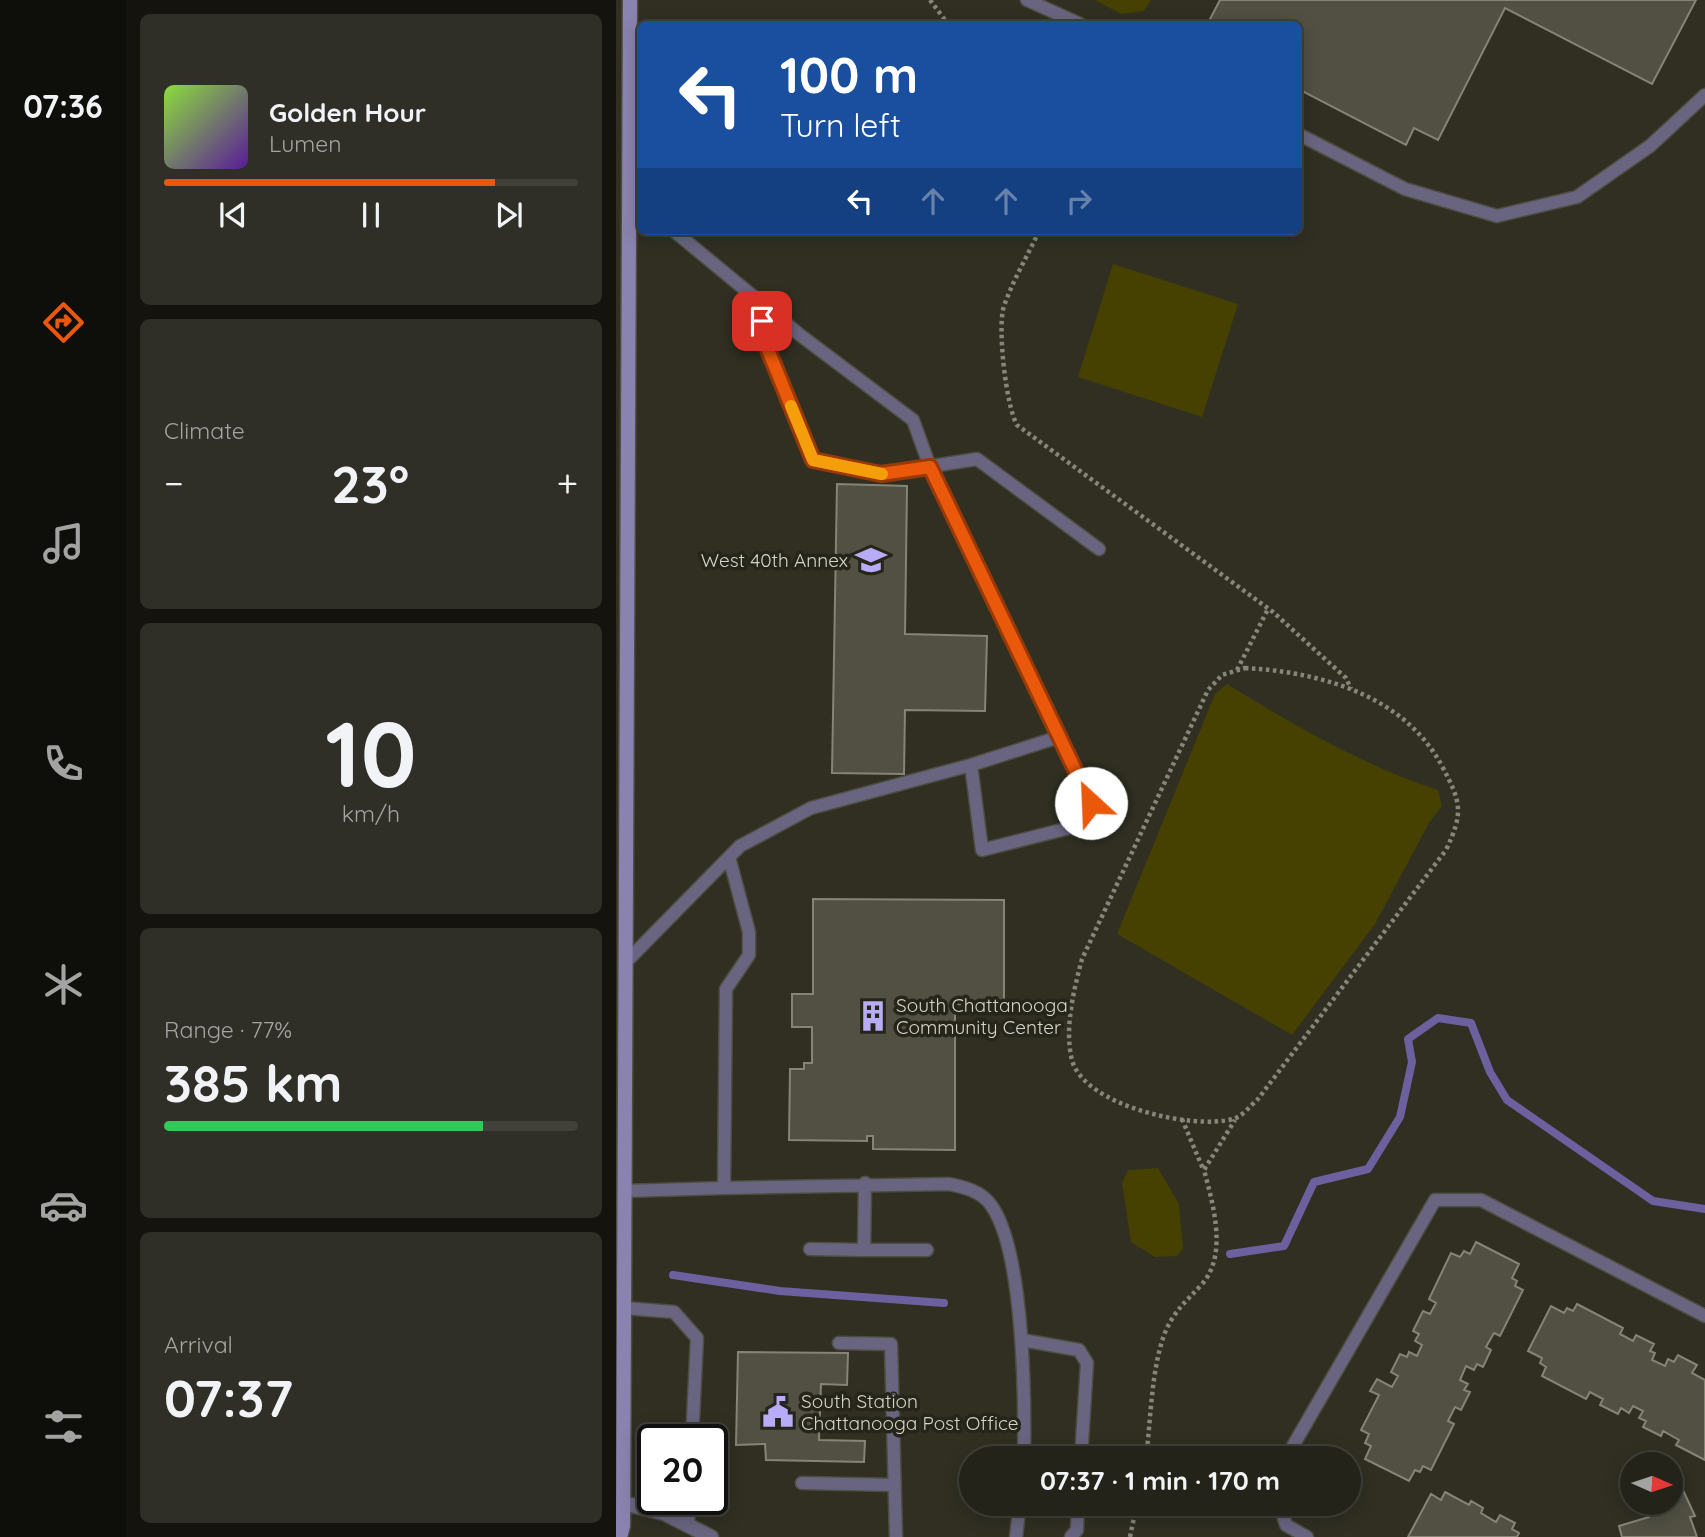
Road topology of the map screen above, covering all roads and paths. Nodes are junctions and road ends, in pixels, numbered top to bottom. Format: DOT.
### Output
graph roads {
  1 [pos="630,0"];
  2 [pos="930,0"];
  3 [pos="1027,0"];
  4 [pos="946,21"];
  5 [pos="1073,21"];
  6 [pos="1705,95"];
  7 [pos="1302,136"];
  8 [pos="635,200"];
  9 [pos="679,235"];
  10 [pos="1037,235"];
  11 [pos="761,303"];
  12 [pos="930,467"];
  13 [pos="1099,549"];
  14 [pos="1268,608"];
  15 [pos="1236,670"];
  16 [pos="1351,690"];
  17 [pos="1059,737"];
  18 [pos="971,765"];
  19 [pos="729,857"];
  20 [pos="625,963"];
  21 [pos="1181,1118"];
  22 [pos="1236,1119"];
  23 [pos="1204,1170"];
  24 [pos="864,1183"];
  25 [pos="724,1188"];
  26 [pos="624,1191"];
  27 [pos="810,1249"];
  28 [pos="864,1250"];
  29 [pos="927,1250"];
  30 [pos="624,1308"];
  31 [pos="1705,1316"];
  32 [pos="1022,1340"];
  33 [pos="839,1343"];
  34 [pos="693,1424"];
  35 [pos="1024,1446"];
  36 [pos="1082,1446"];
  37 [pos="1147,1446"];
  38 [pos="1293,1446"];
  39 [pos="802,1483"];
  40 [pos="894,1485"];
  41 [pos="623,1503"];
  42 [pos="688,1515"];
  43 [pos="1018,1516"];
  44 [pos="1077,1516"];
  45 [pos="1134,1516"];
  46 [pos="1283,1516"];
  47 [pos="688,1525"];
  48 [pos="622,1533"];
  49 [pos="711,1537"];
  50 [pos="896,1537"];
  51 [pos="1016,1537"];
  52 [pos="1071,1537"];
  53 [pos="1130,1537"];
  54 [pos="1307,1537"];
  1 -- 8 [label="main road"];
  2 -- 4 [label="path"];
  3 -- 5 [label="lane"];
  6 -- 7 [label="lane"];
  8 -- 20 [label="main road"];
  9 -- 11 [label="lane"];
  10 -- 14 [label="path"];
  11 -- 12 [label="lane"];
  11 -- 12 [label="lane"];
  12 -- 13 [label="lane"];
  12 -- 17 [label="lane"];
  14 -- 15 [label="path"];
  14 -- 16 [label="path"];
  15 -- 16 [label="path"];
  15 -- 21 [label="path"];
  16 -- 22 [label="path"];
  17 -- 18 [label="lane"];
  17 -- 18 [label="lane"];
  18 -- 19 [label="lane"];
  19 -- 20 [label="lane"];
  19 -- 25 [label="lane"];
  20 -- 26 [label="main road"];
  21 -- 22 [label="path"];
  21 -- 23 [label="path"];
  22 -- 23 [label="path"];
  23 -- 37 [label="path"];
  24 -- 25 [label="lane"];
  24 -- 28 [label="lane"];
  24 -- 32 [label="lane"];
  25 -- 26 [label="lane"];
  26 -- 30 [label="main road"];
  27 -- 28 [label="lane"];
  28 -- 29 [label="lane"];
  30 -- 34 [label="lane"];
  30 -- 41 [label="main road"];
  31 -- 38 [label="lane"];
  32 -- 35 [label="lane"];
  32 -- 36 [label="lane"];
  33 -- 40 [label="lane"];
  39 -- 40 [label="lane"];
  40 -- 50 [label="lane"];
  41 -- 47 [label="street"];
  41 -- 48 [label="main road"];
  42 -- 47 [label="lane"];
  43 -- 51 [label="lane"];
  44 -- 52 [label="lane"];
  45 -- 53 [label="path"];
  46 -- 54 [label="lane"];
  47 -- 49 [label="street"];
}
